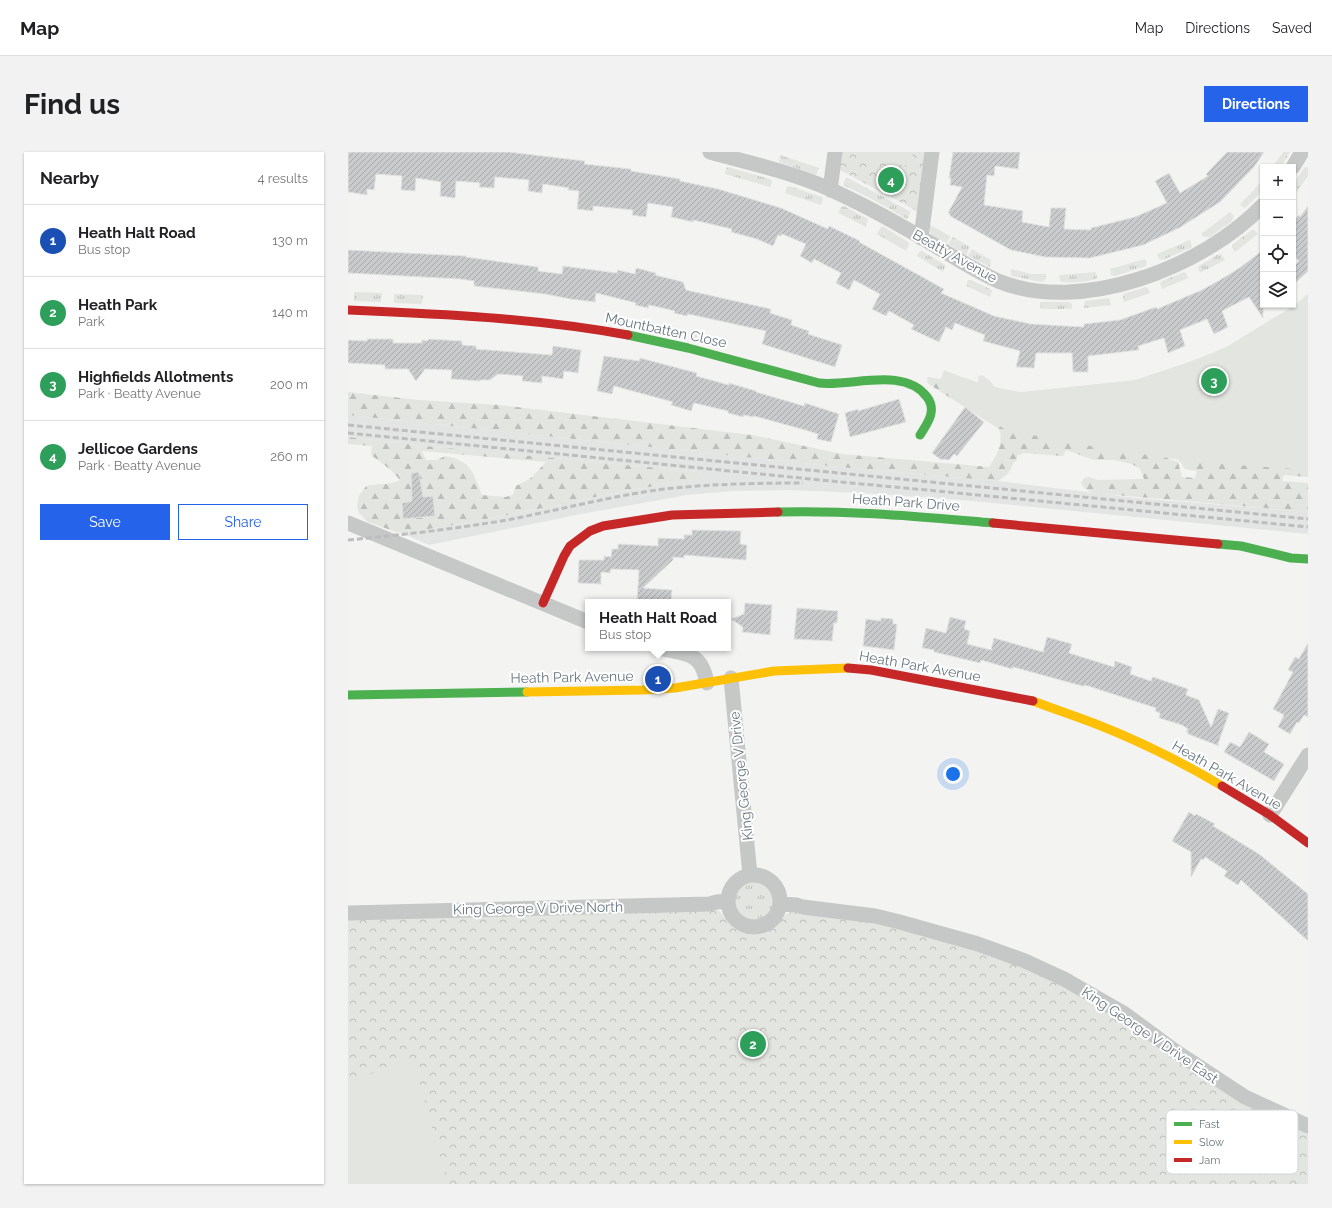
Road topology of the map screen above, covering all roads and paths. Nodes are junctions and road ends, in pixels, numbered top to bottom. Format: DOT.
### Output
graph roads {
  1 [pos="710,152"];
  2 [pos="835,152"];
  3 [pos="932,152"];
  4 [pos="1302,152"];
  5 [pos="1295,164"];
  6 [pos="830,190"];
  7 [pos="1260,207"];
  8 [pos="921,238"];
  9 [pos="348,310"];
  10 [pos="920,435"];
  11 [pos="348,523"];
  12 [pos="1308,559"];
  13 [pos="542,603"];
  14 [pos="585,621"];
  15 [pos="672,651"];
  16 [pos="731,678"];
  17 [pos="708,683"];
  18 [pos="348,695"];
  19 [pos="1308,755"];
  20 [pos="1270,815"];
  21 [pos="1308,843"];
  22 [pos="750,875"];
  23 [pos="727,901"];
  24 [pos="780,904"];
  25 [pos="348,913"];
  26 [pos="1273,1110"];
  27 [pos="1298,1121"];
  28 [pos="1308,1126"];
  1 -- 6 [label="street, Beatty Avenue"];
  2 -- 6 [label="street"];
  3 -- 8 [label="street"];
  4 -- 5 [label="street"];
  6 -- 8 [label="street, Beatty Avenue"];
  7 -- 8 [label="street, Beatty Avenue"];
  9 -- 10 [label="street, Mountbatten Close"];
  11 -- 13 [label="street"];
  12 -- 13 [label="street, Heath Park Drive"];
  13 -- 14 [label="street"];
  15 -- 17 [label="street"];
  16 -- 17 [label="street, Heath Park Avenue"];
  16 -- 20 [label="street, Heath Park Avenue"];
  16 -- 22 [label="street, King George V Drive"];
  17 -- 18 [label="street, Heath Park Avenue"];
  19 -- 20 [label="street"];
  20 -- 21 [label="street, Heath Park Avenue"];
  22 -- 23 [label="street"];
  22 -- 24 [label="street"];
  23 -- 24 [label="street"];
  23 -- 25 [label="street, King George V Drive North"];
  24 -- 26 [label="street, King George V Drive East"];
  27 -- 28 [label="street, King George V Drive East"];
}
